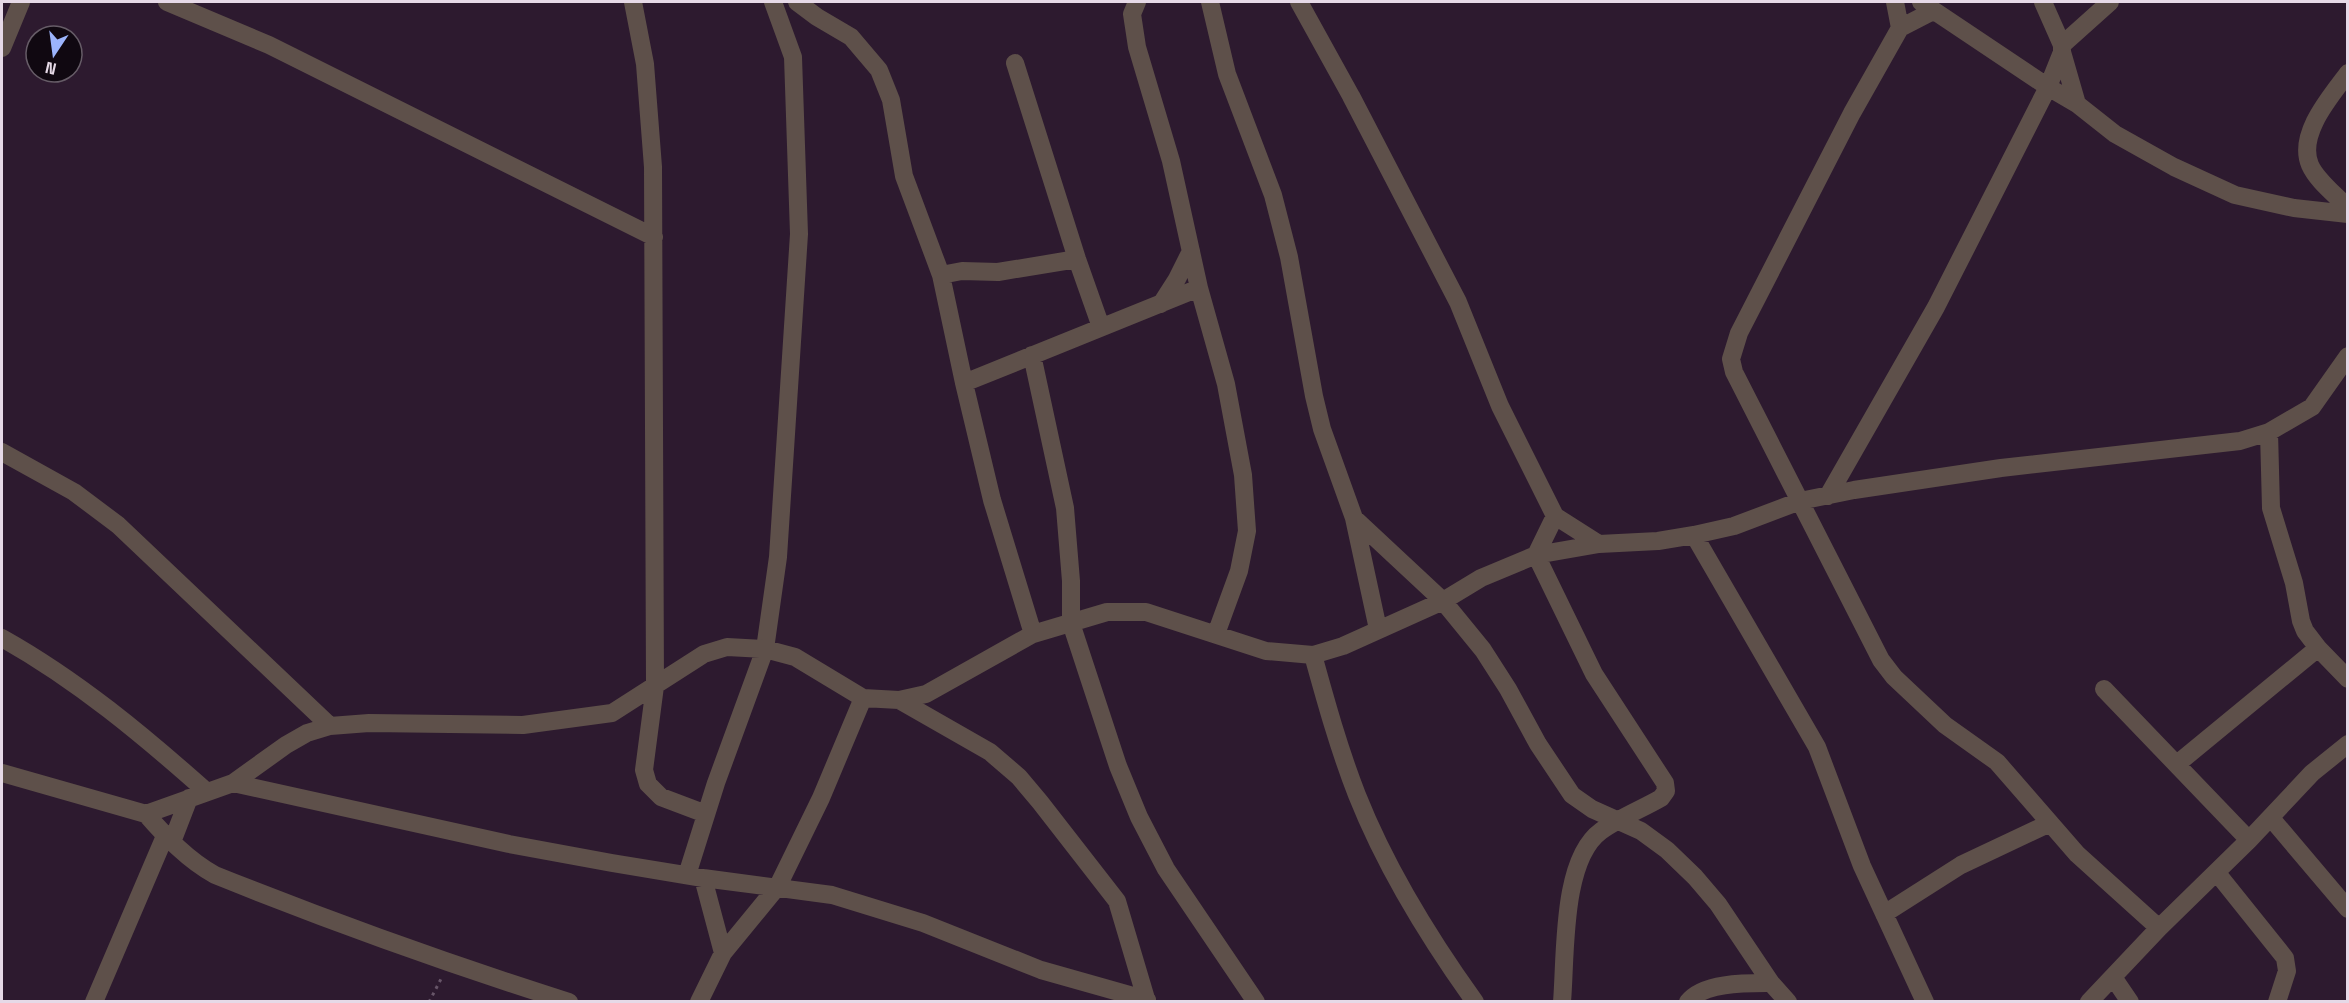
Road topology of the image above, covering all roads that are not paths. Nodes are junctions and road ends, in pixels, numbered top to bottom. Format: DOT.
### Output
graph roads {
  1 [pos="21,2"];
  2 [pos="167,2"];
  3 [pos="633,2"];
  4 [pos="773,2"];
  5 [pos="796,2"];
  6 [pos="1137,2"];
  7 [pos="1210,2"];
  8 [pos="1299,2"];
  9 [pos="1895,2"];
  10 [pos="2043,2"];
  11 [pos="2110,2"];
  12 [pos="1927,6"];
  13 [pos="1900,28"];
  14 [pos="2,48"];
  15 [pos="2062,49"];
  16 [pos="1015,63"];
  17 [pos="2348,73"];
  18 [pos="2048,87"];
  19 [pos="2077,104"];
  20 [pos="2348,208"];
  21 [pos="2348,214"];
  22 [pos="654,237"];
  23 [pos="1191,250"];
  24 [pos="1077,259"];
  25 [pos="941,275"];
  26 [pos="1199,288"];
  27 [pos="1161,304"];
  28 [pos="1101,327"];
  29 [pos="1032,355"];
  30 [pos="2348,356"];
  31 [pos="964,383"];
  32 [pos="2269,432"];
  33 [pos="2,452"];
  34 [pos="1827,496"];
  35 [pos="1800,501"];
  36 [pos="1555,516"];
  37 [pos="1354,518"];
  38 [pos="1694,535"];
  39 [pos="1599,544"];
  40 [pos="1536,555"];
  41 [pos="1443,601"];
  42 [pos="1071,623"];
  43 [pos="1378,629"];
  44 [pos="1033,634"];
  45 [pos="1216,634"];
  46 [pos="2,639"];
  47 [pos="2318,648"];
  48 [pos="765,649"];
  49 [pos="1313,655"];
  50 [pos="2348,679"];
  51 [pos="655,686"];
  52 [pos="2104,689"];
  53 [pos="862,698"];
  54 [pos="900,700"];
  55 [pos="330,726"];
  56 [pos="2348,744"];
  57 [pos="2177,764"];
  58 [pos="2,773"];
  59 [pos="233,783"];
  60 [pos="207,792"];
  61 [pos="189,798"];
  62 [pos="146,814"];
  63 [pos="706,814"];
  64 [pos="2271,818"];
  65 [pos="1620,820"];
  66 [pos="2050,823"];
  67 [pos="168,839"];
  68 [pos="2249,840"];
  69 [pos="2217,873"];
  70 [pos="695,877"];
  71 [pos="778,886"];
  72 [pos="2348,909"];
  73 [pos="1884,914"];
  74 [pos="2159,928"];
  75 [pos="723,953"];
  76 [pos="1752,957"];
  77 [pos="2113,977"];
  78 [pos="1771,983"];
  79 [pos="1734,984"];
  80 [pos="1147,1001"];
  81 [pos="94,1002"];
  82 [pos="569,1002"];
  83 [pos="699,1002"];
  84 [pos="1256,1002"];
  85 [pos="1475,1002"];
  86 [pos="1562,1002"];
  87 [pos="1688,1002"];
  88 [pos="1788,1002"];
  89 [pos="1924,1002"];
  90 [pos="2089,1002"];
  91 [pos="2130,1002"];
  92 [pos="2277,1002"];
  1 -- 14 [label="street"];
  2 -- 22 [label="street"];
  3 -- 22 [label="street"];
  4 -- 48 [label="street"];
  5 -- 25 [label="street"];
  6 -- 23 [label="street"];
  7 -- 37 [label="street"];
  8 -- 36 [label="street"];
  9 -- 13 [label="street"];
  10 -- 15 [label="street"];
  11 -- 15 [label="street"];
  12 -- 13 [label="street"];
  12 -- 18 [label="street"];
  13 -- 35 [label="street"];
  15 -- 18 [label="street"];
  15 -- 19 [label="street"];
  16 -- 24 [label="street"];
  17 -- 20 [label="street"];
  18 -- 19 [label="street"];
  18 -- 34 [label="street"];
  19 -- 21 [label="street"];
  22 -- 51 [label="street"];
  23 -- 26 [label="street"];
  23 -- 27 [label="street"];
  24 -- 25 [label="street"];
  24 -- 28 [label="street"];
  25 -- 31 [label="street"];
  26 -- 27 [label="street"];
  26 -- 45 [label="street"];
  27 -- 28 [label="street"];
  28 -- 29 [label="street"];
  29 -- 31 [label="street"];
  29 -- 42 [label="street"];
  30 -- 32 [label="street"];
  31 -- 44 [label="street"];
  32 -- 34 [label="street"];
  32 -- 47 [label="street"];
  33 -- 55 [label="street"];
  34 -- 35 [label="street"];
  35 -- 38 [label="street"];
  35 -- 66 [label="street"];
  36 -- 39 [label="street"];
  36 -- 40 [label="street"];
  37 -- 41 [label="street"];
  37 -- 43 [label="street"];
  38 -- 39 [label="street"];
  38 -- 73 [label="street"];
  39 -- 40 [label="street"];
  40 -- 41 [label="street"];
  40 -- 65 [label="street"];
  41 -- 43 [label="street"];
  41 -- 65 [label="street"];
  42 -- 44 [label="street"];
  42 -- 45 [label="street"];
  42 -- 84 [label="street"];
  43 -- 49 [label="street"];
  44 -- 54 [label="street"];
  45 -- 49 [label="street"];
  46 -- 60 [label="street"];
  47 -- 50 [label="street"];
  47 -- 57 [label="street"];
  48 -- 51 [label="street"];
  48 -- 53 [label="street"];
  48 -- 63 [label="street"];
  49 -- 85 [label="street"];
  51 -- 55 [label="street"];
  51 -- 63 [label="street"];
  52 -- 57 [label="street"];
  53 -- 54 [label="street"];
  53 -- 71 [label="street"];
  54 -- 80 [label="street"];
  55 -- 59 [label="street"];
  56 -- 64 [label="street"];
  57 -- 68 [label="street"];
  58 -- 62 [label="street"];
  59 -- 60 [label="street"];
  59 -- 70 [label="street"];
  60 -- 61 [label="street"];
  61 -- 62 [label="street"];
  61 -- 67 [label="street"];
  62 -- 67 [label="street"];
  63 -- 70 [label="street"];
  64 -- 68 [label="street"];
  64 -- 72 [label="street"];
  65 -- 76 [label="street"];
  65 -- 86 [label="street"];
  66 -- 73 [label="street"];
  66 -- 74 [label="street"];
  67 -- 81 [label="street"];
  67 -- 82 [label="street"];
  68 -- 69 [label="street"];
  69 -- 74 [label="street"];
  69 -- 92 [label="street"];
  70 -- 71 [label="street"];
  70 -- 75 [label="street"];
  71 -- 75 [label="street"];
  71 -- 80 [label="street"];
  73 -- 89 [label="street"];
  74 -- 77 [label="street"];
  75 -- 83 [label="street"];
  76 -- 78 [label="street"];
  76 -- 79 [label="street"];
  77 -- 90 [label="street"];
  77 -- 91 [label="street"];
  78 -- 79 [label="street"];
  78 -- 88 [label="street"];
  79 -- 87 [label="street"];
}
